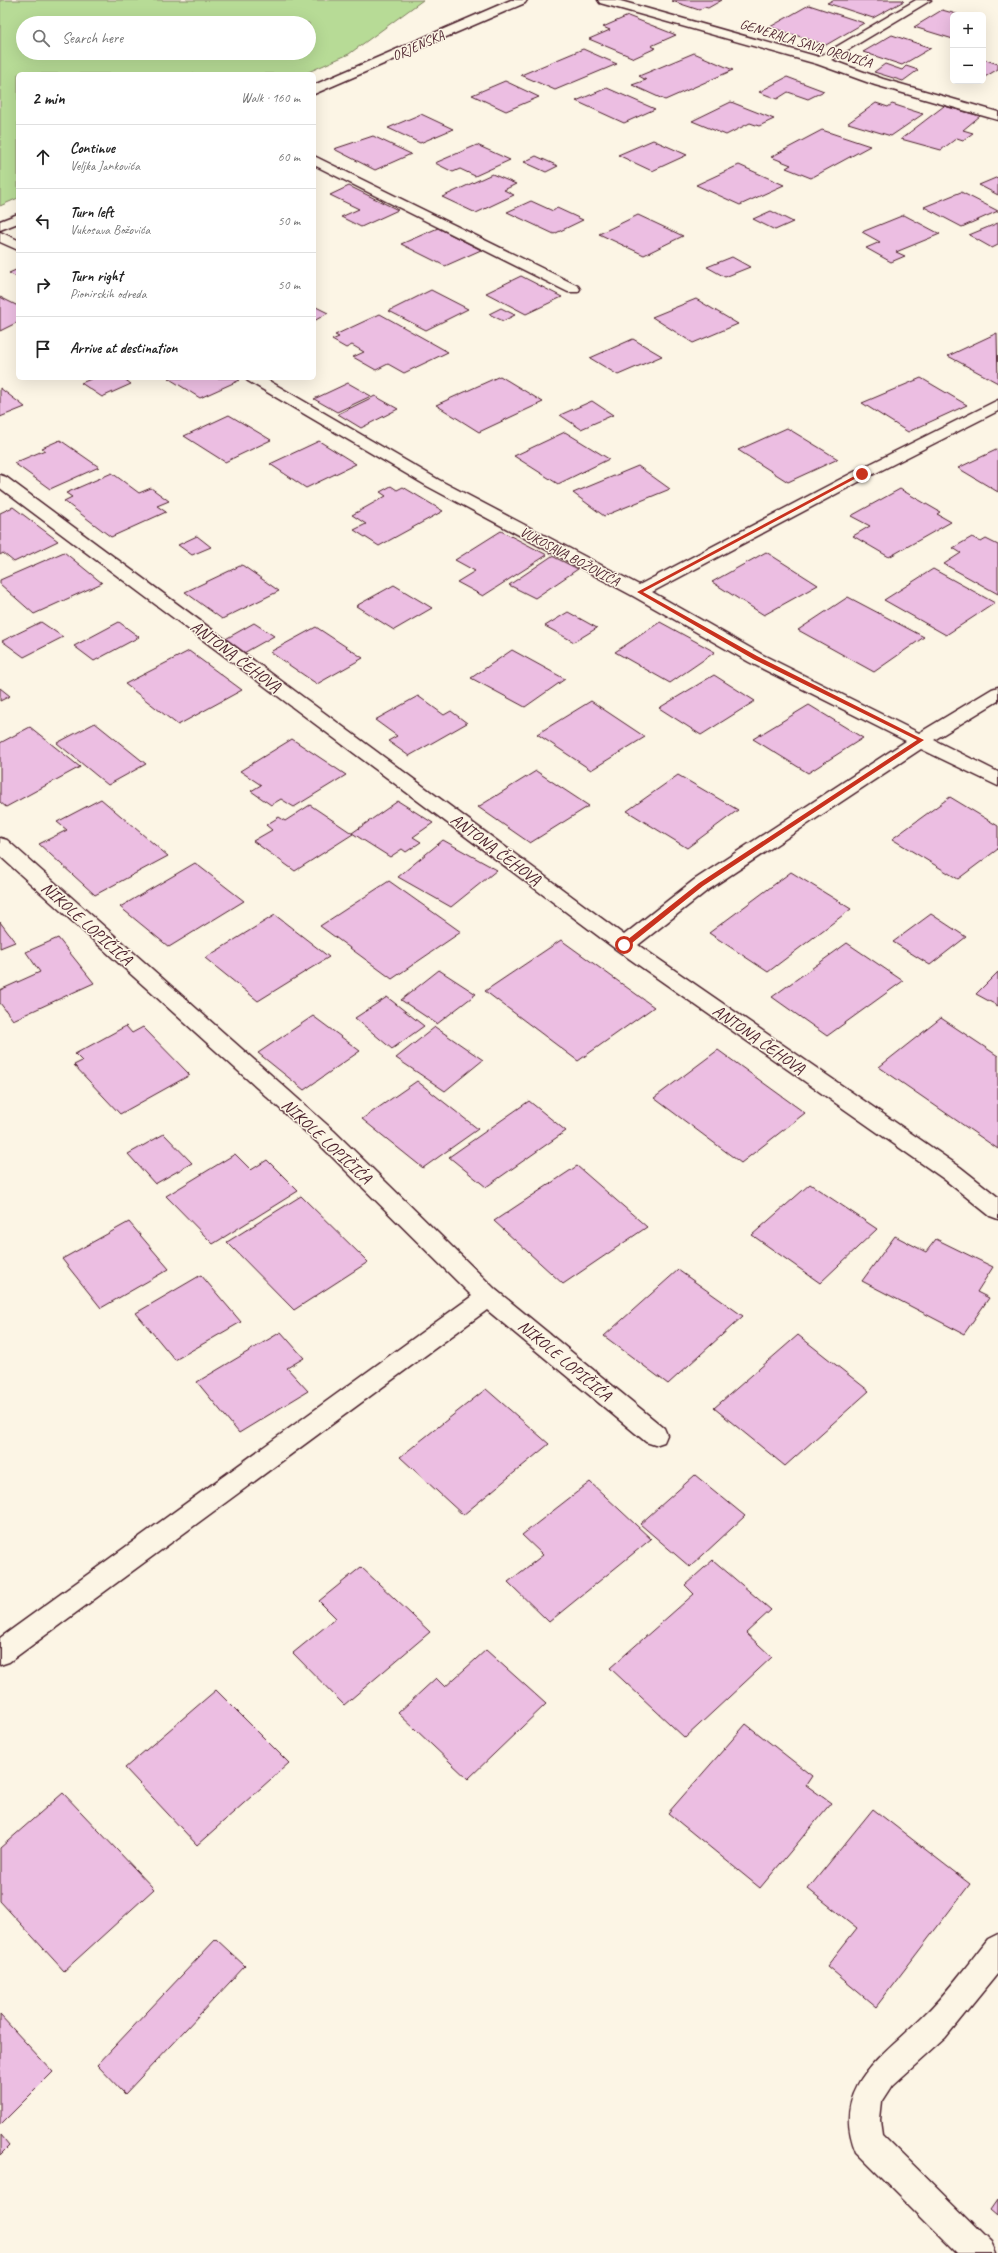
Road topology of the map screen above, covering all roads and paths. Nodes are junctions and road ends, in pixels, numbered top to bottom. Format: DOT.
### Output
graph roads {
  1 [pos="521,0"];
  2 [pos="604,0"];
  3 [pos="925,0"];
  4 [pos="821,61"];
  5 [pos="316,89"];
  6 [pos="998,116"];
  7 [pos="316,161"];
  8 [pos="16,219"];
  9 [pos="0,226"];
  10 [pos="0,236"];
  11 [pos="16,245"];
  12 [pos="573,289"];
  13 [pos="257,380"];
  14 [pos="998,405"];
  15 [pos="0,480"];
  16 [pos="639,592"];
  17 [pos="998,693"];
  18 [pos="921,740"];
  19 [pos="998,780"];
  20 [pos="0,845"];
  21 [pos="624,945"];
  22 [pos="998,1210"];
  23 [pos="488,1297"];
  24 [pos="655,1435"];
  25 [pos="0,1653"];
  26 [pos="998,1949"];
  27 [pos="980,2253"];
  1 -- 5 [label="street, ORJENSKA"];
  2 -- 4 [label="street, GENERALA SAVA OROVIĆA"];
  3 -- 4 [label="street"];
  4 -- 6 [label="street, GENERALA SAVA OROVIĆA"];
  7 -- 12 [label="street"];
  8 -- 9 [label="street"];
  10 -- 11 [label="street"];
  13 -- 16 [label="street, VUKOSAVA BOŽOVIĆA"];
  14 -- 16 [label="street"];
  15 -- 21 [label="street, ANTONA ČEHOVA"];
  16 -- 18 [label="street, VUKOSAVA BOŽOVIĆA"];
  17 -- 18 [label="street"];
  18 -- 19 [label="street, VUKOSAVA BOŽOVIĆA"];
  18 -- 21 [label="street"];
  20 -- 23 [label="street, NIKOLE LOPIČIĆA"];
  21 -- 22 [label="street, ANTONA ČEHOVA"];
  23 -- 24 [label="street, NIKOLE LOPIČIĆA"];
  23 -- 25 [label="street"];
  26 -- 27 [label="street"];
}
